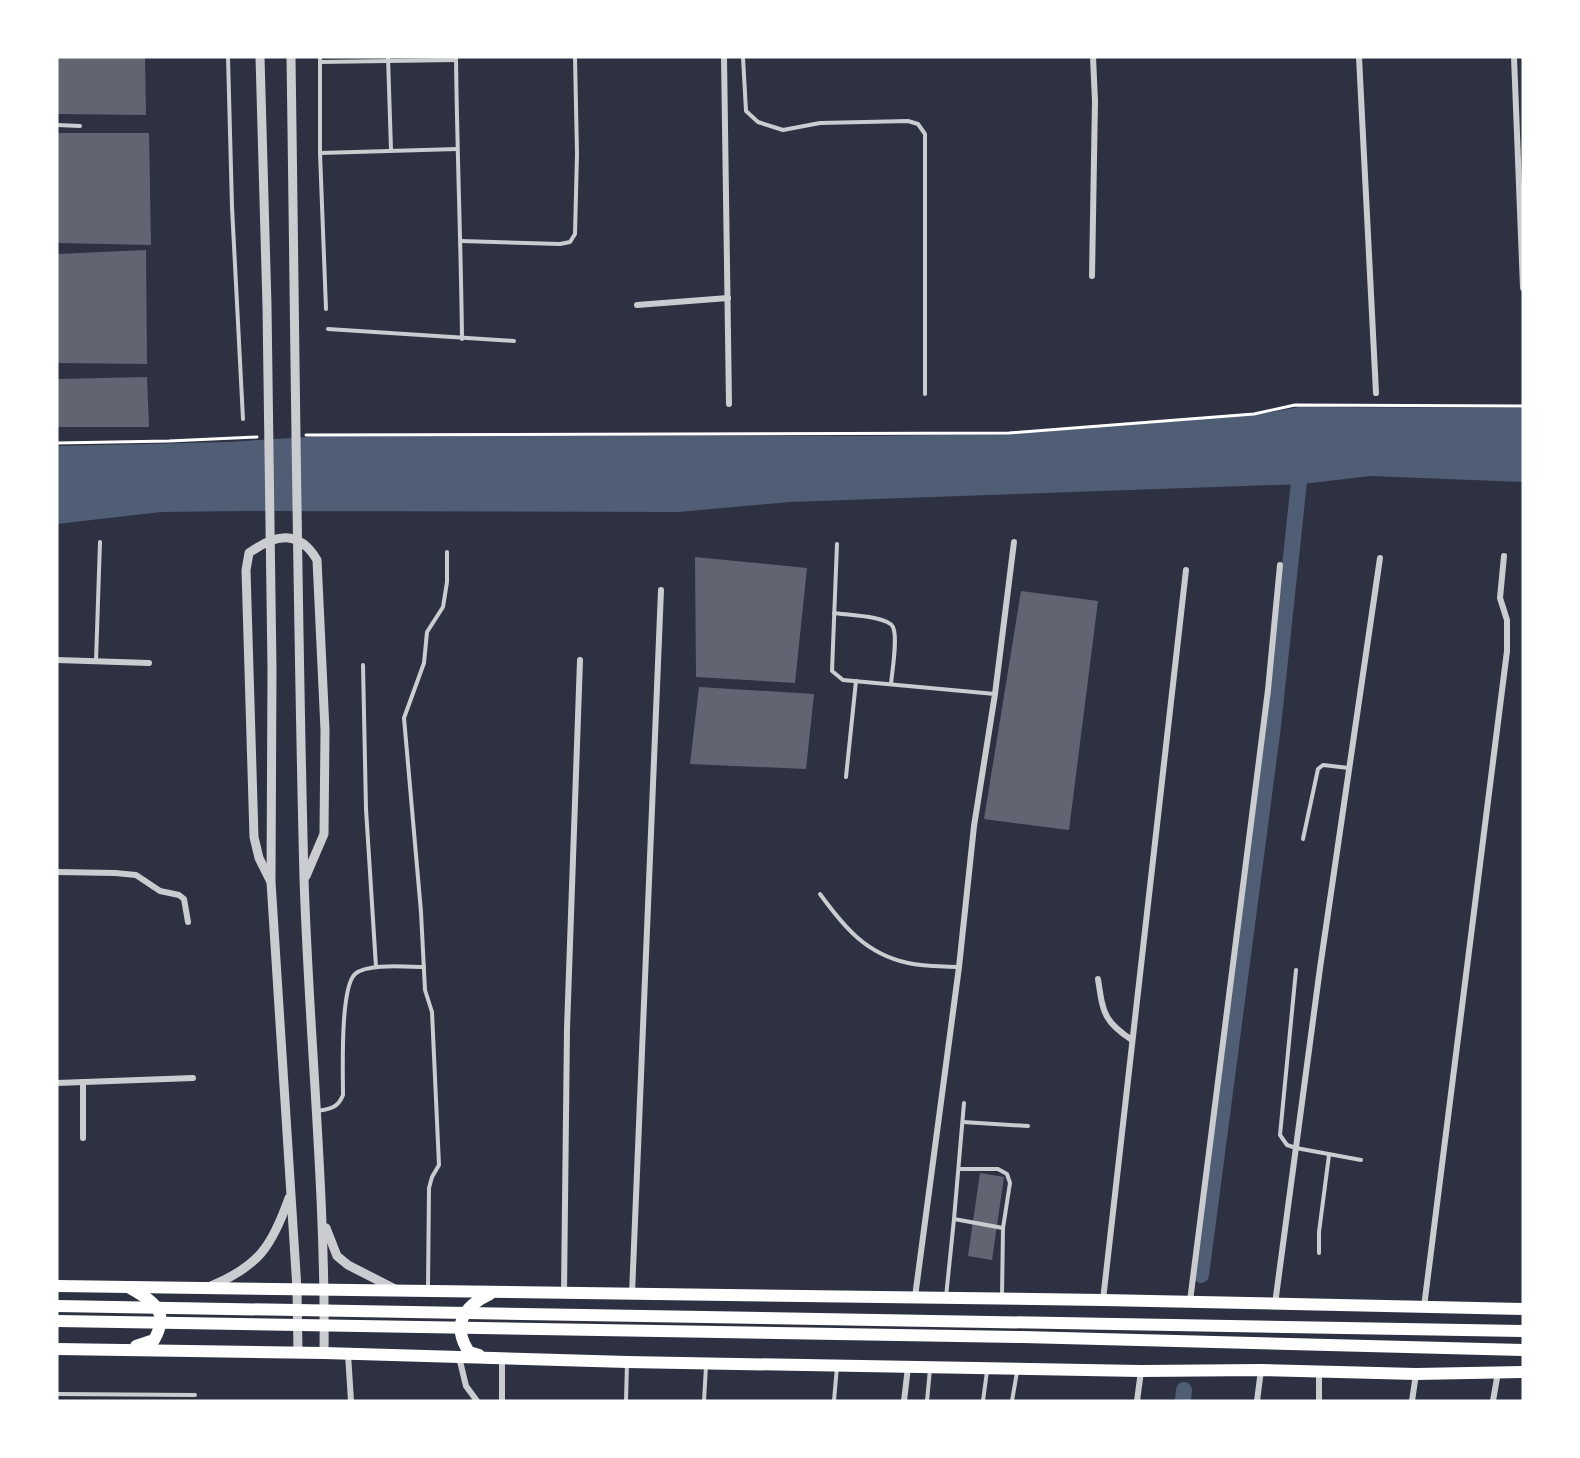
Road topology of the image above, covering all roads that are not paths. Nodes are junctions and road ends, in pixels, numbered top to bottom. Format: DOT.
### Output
graph roads {
  1 [pos="228,57"];
  2 [pos="260,57"];
  3 [pos="291,57"];
  4 [pos="575,57"];
  5 [pos="724,57"];
  6 [pos="743,57"];
  7 [pos="1093,57"];
  8 [pos="1359,57"];
  9 [pos="1514,57"];
  10 [pos="456,58"];
  11 [pos="320,59"];
  12 [pos="388,59"];
  13 [pos="57,125"];
  14 [pos="80,126"];
  15 [pos="457,149"];
  16 [pos="391,150"];
  17 [pos="320,153"];
  18 [pos="461,241"];
  19 [pos="1092,276"];
  20 [pos="1523,288"];
  21 [pos="728,298"];
  22 [pos="637,305"];
  23 [pos="326,309"];
  24 [pos="328,329"];
  25 [pos="462,339"];
  26 [pos="514,342"];
  27 [pos="1376,393"];
  28 [pos="925,394"];
  29 [pos="729,404"];
  30 [pos="243,419"];
  31 [pos="100,542"];
  32 [pos="1014,542"];
  33 [pos="837,544"];
  34 [pos="447,552"];
  35 [pos="1504,556"];
  36 [pos="1380,558"];
  37 [pos="1280,565"];
  38 [pos="1186,570"];
  39 [pos="661,590"];
  40 [pos="834,613"];
  41 [pos="57,660"];
  42 [pos="580,660"];
  43 [pos="96,661"];
  44 [pos="149,663"];
  45 [pos="363,665"];
  46 [pos="856,681"];
  47 [pos="891,684"];
  48 [pos="994,694"];
  49 [pos="1349,768"];
  50 [pos="846,777"];
  51 [pos="1303,839"];
  52 [pos="57,872"];
  53 [pos="304,881"];
  54 [pos="271,882"];
  55 [pos="820,894"];
  56 [pos="188,922"];
  57 [pos="376,967"];
  58 [pos="424,967"];
  59 [pos="959,967"];
  60 [pos="1296,970"];
  61 [pos="1098,979"];
  62 [pos="1132,1040"];
  63 [pos="193,1078"];
  64 [pos="82,1082"];
  65 [pos="57,1083"];
  66 [pos="964,1103"];
  67 [pos="316,1111"];
  68 [pos="963,1122"];
  69 [pos="1028,1126"];
  70 [pos="83,1138"];
  71 [pos="1296,1148"];
  72 [pos="1329,1155"];
  73 [pos="1361,1160"];
  74 [pos="958,1169"];
  75 [pos="291,1194"];
  76 [pos="322,1215"];
  77 [pos="954,1219"];
  78 [pos="1003,1228"];
  79 [pos="1319,1253"];
  80 [pos="57,1286"];
  81 [pos="129,1288"];
  82 [pos="206,1288"];
  83 [pos="297,1289"];
  84 [pos="325,1290"];
  85 [pos="399,1291"];
  86 [pos="428,1292"];
  87 [pos="492,1293"];
  88 [pos="564,1293"];
  89 [pos="632,1294"];
  90 [pos="915,1298"];
  91 [pos="946,1298"];
  92 [pos="1002,1298"];
  93 [pos="1103,1300"];
  94 [pos="1190,1302"];
  95 [pos="1275,1304"];
  96 [pos="57,1306"];
  97 [pos="1424,1307"];
  98 [pos="1523,1309"];
  99 [pos="57,1321"];
  100 [pos="1523,1331"];
  101 [pos="57,1349"];
  102 [pos="127,1349"];
  103 [pos="1523,1350"];
  104 [pos="298,1352"];
  105 [pos="324,1353"];
  106 [pos="348,1354"];
  107 [pos="459,1356"];
  108 [pos="489,1357"];
  109 [pos="502,1358"];
  110 [pos="627,1362"];
  111 [pos="706,1363"];
  112 [pos="837,1366"];
  113 [pos="908,1367"];
  114 [pos="930,1367"];
  115 [pos="987,1367"];
  116 [pos="1017,1368"];
  117 [pos="1261,1370"];
  118 [pos="1141,1371"];
  119 [pos="1319,1371"];
  120 [pos="1498,1372"];
  121 [pos="1523,1372"];
  122 [pos="1416,1374"];
  123 [pos="57,1394"];
  124 [pos="195,1395"];
  125 [pos="351,1401"];
  126 [pos="477,1401"];
  127 [pos="502,1401"];
  128 [pos="626,1401"];
  129 [pos="704,1401"];
  130 [pos="834,1401"];
  131 [pos="904,1401"];
  132 [pos="927,1401"];
  133 [pos="983,1401"];
  134 [pos="1012,1401"];
  135 [pos="1137,1401"];
  136 [pos="1257,1401"];
  137 [pos="1319,1401"];
  138 [pos="1412,1401"];
  139 [pos="1493,1401"];
  1 -- 30 [label="lane"];
  2 -- 54 [label="street"];
  3 -- 53 [label="street"];
  4 -- 18 [label="lane"];
  5 -- 21 [label="street"];
  6 -- 28 [label="lane"];
  7 -- 19 [label="street"];
  8 -- 27 [label="street"];
  9 -- 20 [label="street"];
  10 -- 12 [label="lane"];
  10 -- 15 [label="lane"];
  11 -- 12 [label="lane"];
  11 -- 17 [label="lane"];
  12 -- 16 [label="lane"];
  13 -- 14 [label="lane"];
  15 -- 16 [label="lane"];
  15 -- 18 [label="lane"];
  16 -- 17 [label="lane"];
  17 -- 23 [label="lane"];
  18 -- 25 [label="lane"];
  21 -- 22 [label="street"];
  21 -- 29 [label="street"];
  24 -- 25 [label="lane"];
  25 -- 26 [label="lane"];
  31 -- 43 [label="lane"];
  32 -- 48 [label="street"];
  33 -- 40 [label="lane"];
  34 -- 58 [label="lane"];
  35 -- 97 [label="street"];
  36 -- 49 [label="street"];
  37 -- 94 [label="street"];
  38 -- 62 [label="street"];
  39 -- 89 [label="street"];
  40 -- 46 [label="lane"];
  40 -- 47 [label="lane"];
  41 -- 43 [label="street"];
  42 -- 88 [label="street"];
  43 -- 44 [label="street"];
  45 -- 57 [label="lane"];
  46 -- 47 [label="lane"];
  46 -- 50 [label="lane"];
  47 -- 48 [label="lane"];
  48 -- 59 [label="street"];
  49 -- 51 [label="lane"];
  49 -- 71 [label="street"];
  52 -- 56 [label="street"];
  53 -- 54 [label="street"];
  53 -- 67 [label="street"];
  54 -- 75 [label="street"];
  55 -- 59 [label="lane"];
  57 -- 58 [label="lane"];
  57 -- 67 [label="lane"];
  58 -- 86 [label="lane"];
  59 -- 90 [label="street"];
  60 -- 71 [label="lane"];
  61 -- 62 [label="street"];
  62 -- 93 [label="street"];
  63 -- 64 [label="street"];
  64 -- 65 [label="street"];
  64 -- 70 [label="street"];
  66 -- 68 [label="lane"];
  67 -- 76 [label="street"];
  68 -- 69 [label="lane"];
  68 -- 74 [label="lane"];
  71 -- 72 [label="lane"];
  71 -- 95 [label="street"];
  72 -- 73 [label="lane"];
  72 -- 79 [label="lane"];
  74 -- 77 [label="lane"];
  74 -- 78 [label="lane"];
  75 -- 82 [label="street"];
  75 -- 83 [label="street"];
  76 -- 84 [label="street"];
  76 -- 85 [label="street"];
  77 -- 78 [label="lane"];
  77 -- 91 [label="lane"];
  78 -- 92 [label="lane"];
  80 -- 81 [label="main road"];
  81 -- 82 [label="main road"];
  81 -- 102 [label="main road"];
  82 -- 83 [label="main road"];
  83 -- 84 [label="main road"];
  83 -- 104 [label="street"];
  84 -- 85 [label="main road"];
  84 -- 105 [label="street"];
  85 -- 86 [label="main road"];
  86 -- 87 [label="main road"];
  87 -- 88 [label="main road"];
  87 -- 108 [label="main road"];
  88 -- 89 [label="main road"];
  89 -- 90 [label="main road"];
  90 -- 91 [label="main road"];
  91 -- 92 [label="main road"];
  92 -- 93 [label="main road"];
  93 -- 94 [label="main road"];
  94 -- 95 [label="main road"];
  95 -- 97 [label="main road"];
  96 -- 100 [label="main road"];
  97 -- 98 [label="main road"];
  99 -- 103 [label="main road"];
  101 -- 102 [label="main road"];
  102 -- 104 [label="main road"];
  104 -- 105 [label="main road"];
  105 -- 106 [label="main road"];
  106 -- 107 [label="main road"];
  106 -- 125 [label="street"];
  107 -- 108 [label="main road"];
  107 -- 126 [label="street"];
  108 -- 109 [label="main road"];
  109 -- 110 [label="main road"];
  109 -- 127 [label="street"];
  110 -- 111 [label="main road"];
  110 -- 128 [label="lane"];
  111 -- 112 [label="main road"];
  111 -- 129 [label="lane"];
  112 -- 113 [label="main road"];
  112 -- 130 [label="lane"];
  113 -- 114 [label="main road"];
  113 -- 131 [label="street"];
  114 -- 115 [label="main road"];
  114 -- 132 [label="lane"];
  115 -- 116 [label="main road"];
  115 -- 133 [label="lane"];
  116 -- 118 [label="main road"];
  116 -- 134 [label="lane"];
  117 -- 118 [label="main road"];
  117 -- 119 [label="main road"];
  117 -- 136 [label="street"];
  118 -- 135 [label="street"];
  119 -- 122 [label="main road"];
  119 -- 137 [label="street"];
  120 -- 121 [label="main road"];
  120 -- 122 [label="main road"];
  120 -- 139 [label="street"];
  122 -- 138 [label="street"];
  123 -- 124 [label="lane"];
}
